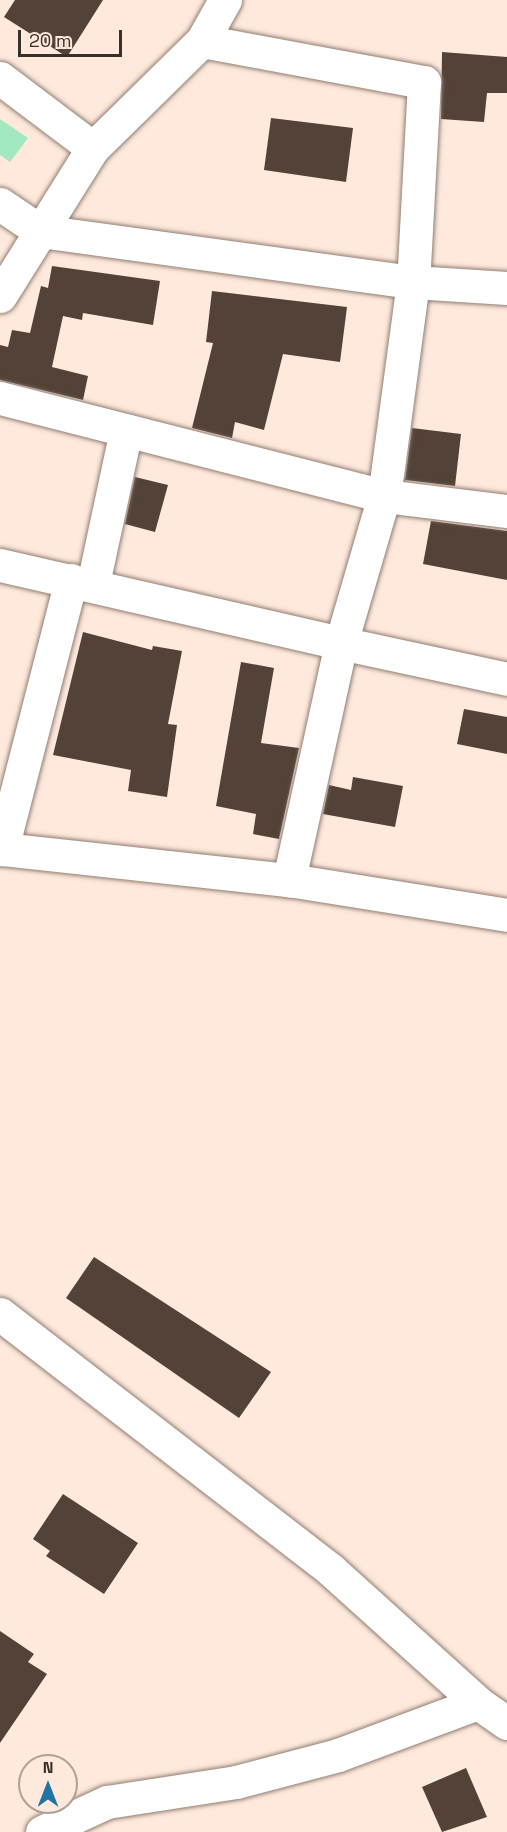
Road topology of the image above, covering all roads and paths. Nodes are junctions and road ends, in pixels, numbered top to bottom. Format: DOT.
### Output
graph roads {
  1 [pos="225,0"];
  2 [pos="202,41"];
  3 [pos="0,78"];
  4 [pos="93,148"];
  5 [pos="0,204"];
  6 [pos="40,231"];
  7 [pos="413,282"];
  8 [pos="507,288"];
  9 [pos="0,296"];
  10 [pos="0,398"];
  11 [pos="126,430"];
  12 [pos="384,496"];
  13 [pos="507,511"];
  14 [pos="0,565"];
  15 [pos="82,582"];
  16 [pos="341,643"];
  17 [pos="507,679"];
  18 [pos="289,880"];
  19 [pos="507,915"];
  20 [pos="0,1314"];
  21 [pos="478,1703"];
  22 [pos="507,1723"];
  23 [pos="42,1832"];
  1 -- 2 [label="street"];
  2 -- 4 [label="street"];
  2 -- 7 [label="street"];
  3 -- 4 [label="street"];
  4 -- 6 [label="street"];
  5 -- 6 [label="street"];
  6 -- 7 [label="street"];
  6 -- 9 [label="street"];
  7 -- 8 [label="street"];
  7 -- 12 [label="street"];
  10 -- 11 [label="street"];
  11 -- 12 [label="street"];
  11 -- 15 [label="street"];
  12 -- 13 [label="street"];
  12 -- 16 [label="street"];
  14 -- 15 [label="street"];
  15 -- 16 [label="street"];
  15 -- 18 [label="street"];
  16 -- 17 [label="street"];
  16 -- 18 [label="street"];
  18 -- 19 [label="street"];
  20 -- 21 [label="street"];
  21 -- 22 [label="street"];
  21 -- 23 [label="street"];
}
